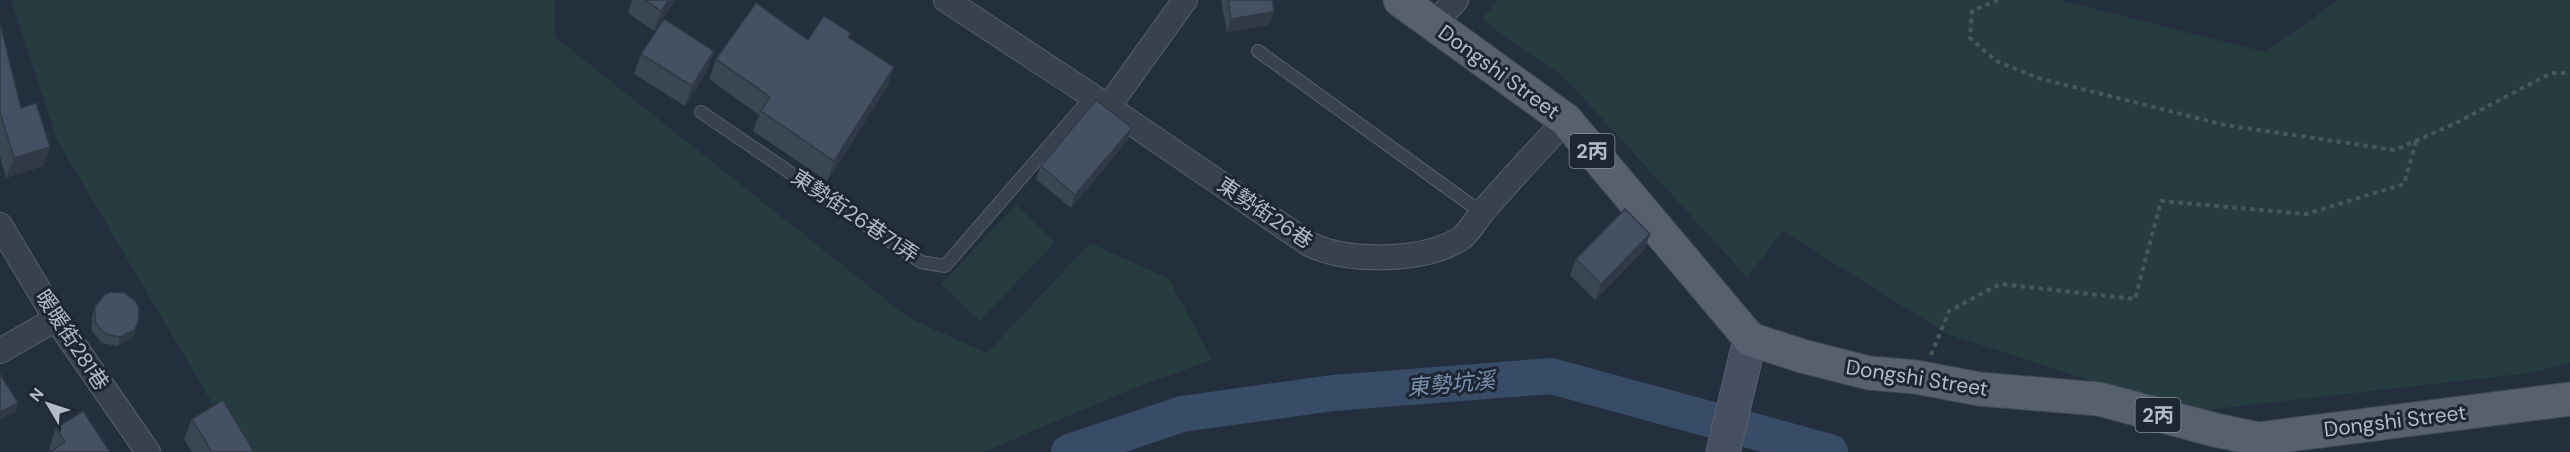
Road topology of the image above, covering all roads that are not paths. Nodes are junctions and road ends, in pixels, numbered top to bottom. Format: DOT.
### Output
graph roads {
  1 [pos="946,0"];
  2 [pos="1185,0"];
  3 [pos="1400,0"];
  4 [pos="1455,0"];
  5 [pos="1434,24"];
  6 [pos="1258,51"];
  7 [pos="1100,101"];
  8 [pos="701,112"];
  9 [pos="1566,120"];
  10 [pos="1482,213"];
  11 [pos="0,225"];
  12 [pos="56,319"];
  13 [pos="0,351"];
  14 [pos="1746,351"];
  15 [pos="2570,399"];
  16 [pos="148,452"];
  17 [pos="1723,452"];
  1 -- 7 [label="street, 東勢街26巷"];
  2 -- 7 [label="street"];
  3 -- 5 [label="main road, Dongshi Street / 2丙"];
  4 -- 5 [label="street"];
  5 -- 9 [label="main road, Dongshi Street / 2丙"];
  6 -- 10 [label="lane"];
  7 -- 8 [label="lane, 東勢街26巷71弄"];
  7 -- 10 [label="street, 東勢街26巷"];
  9 -- 10 [label="street, 東勢街26巷"];
  9 -- 14 [label="main road, Dongshi Street / 2丙"];
  11 -- 12 [label="street, 暖暖街281巷"];
  12 -- 13 [label="street"];
  12 -- 16 [label="street, 暖暖街281巷"];
  14 -- 15 [label="main road, Dongshi Street / 2丙"];
  14 -- 17 [label="street"];
}
